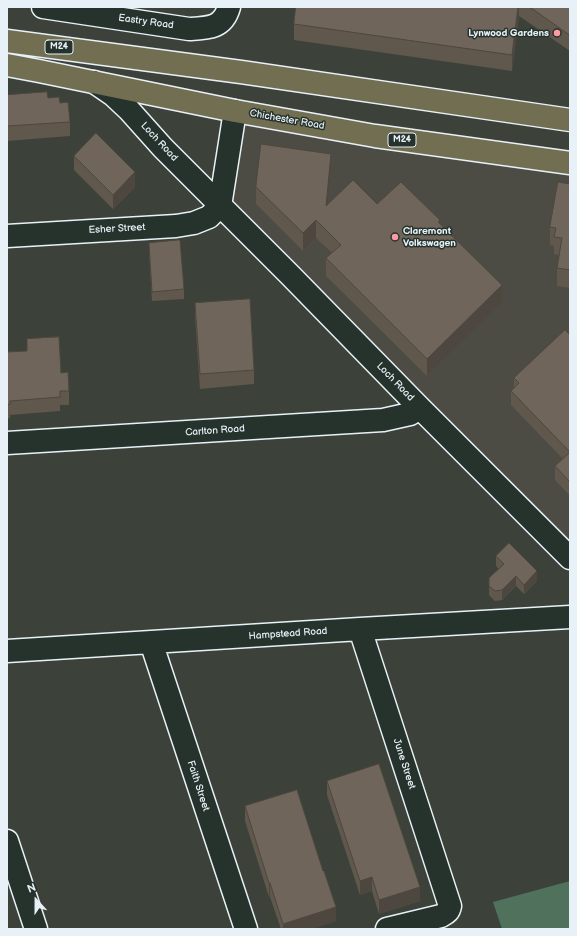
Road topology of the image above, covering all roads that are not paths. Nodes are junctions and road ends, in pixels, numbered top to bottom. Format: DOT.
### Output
graph roads {
  1 [pos="43,7"];
  2 [pos="227,13"];
  3 [pos="7,41"];
  4 [pos="7,65"];
  5 [pos="94,82"];
  6 [pos="235,111"];
  7 [pos="570,120"];
  8 [pos="570,163"];
  9 [pos="220,206"];
  10 [pos="7,236"];
  11 [pos="420,408"];
  12 [pos="7,444"];
  13 [pos="570,558"];
  14 [pos="568,624"];
  15 [pos="360,629"];
  16 [pos="151,642"];
  17 [pos="7,651"];
  18 [pos="7,841"];
  19 [pos="36,929"];
  20 [pos="246,929"];
  21 [pos="386,929"];
  1 -- 2 [label="street, Eastry Road"];
  3 -- 7 [label="main road, M24"];
  4 -- 5 [label="main road, Chichester Road / M24"];
  5 -- 6 [label="main road, Chichester Road / M24"];
  5 -- 9 [label="street, Loch Road"];
  6 -- 8 [label="main road, Chichester Road / M24"];
  6 -- 9 [label="street"];
  9 -- 10 [label="street, Esher Street"];
  9 -- 11 [label="street, Loch Road"];
  11 -- 12 [label="street, Carlton Road"];
  11 -- 13 [label="street, Loch Road"];
  14 -- 15 [label="street, Hampstead Road"];
  15 -- 16 [label="street, Hampstead Road"];
  15 -- 21 [label="street, June Street"];
  16 -- 17 [label="street, Hampstead Road"];
  16 -- 20 [label="street, Faith Street"];
  18 -- 19 [label="street"];
}
